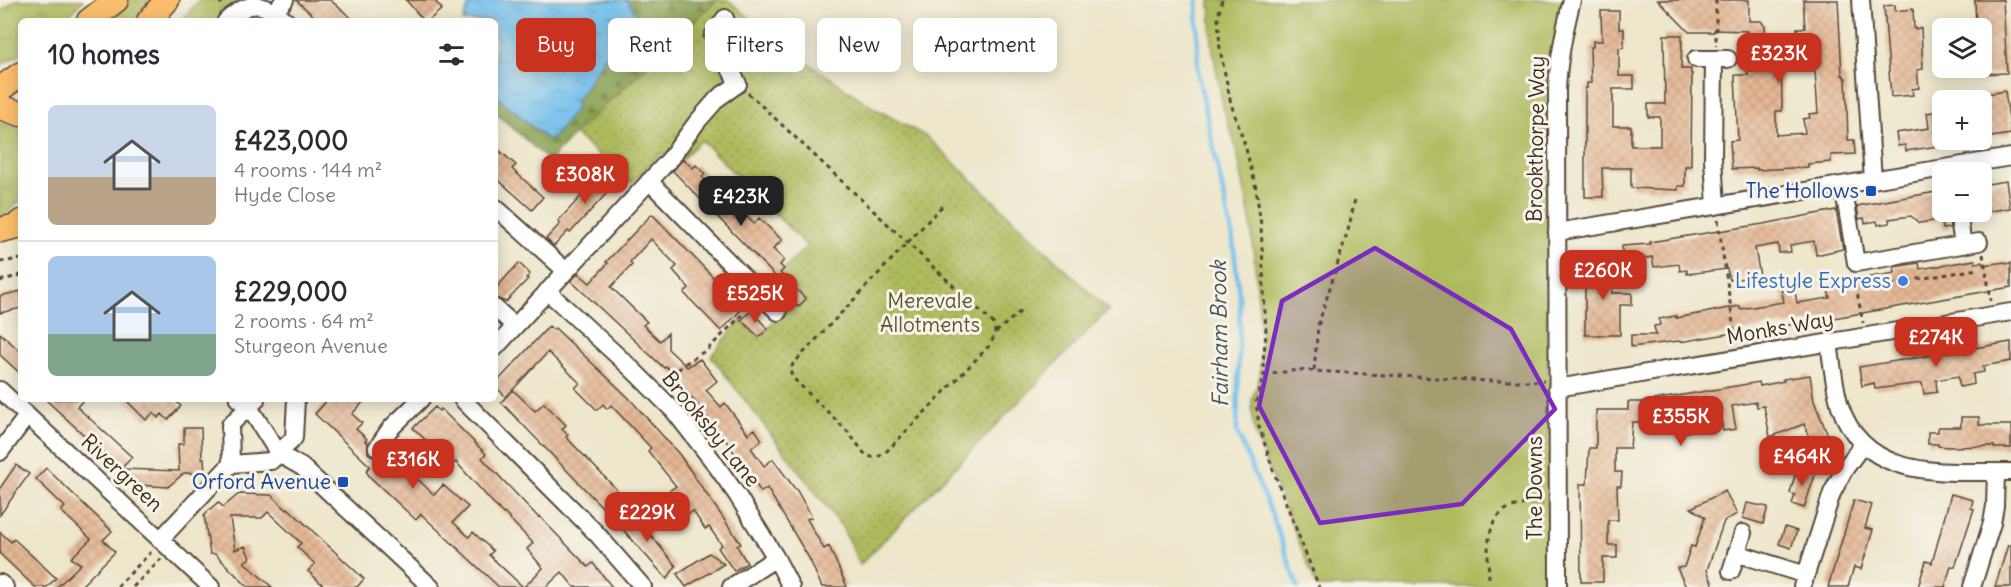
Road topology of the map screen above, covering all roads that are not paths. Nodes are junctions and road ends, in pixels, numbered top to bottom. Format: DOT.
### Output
graph roads {
  1 [pos="116,0"];
  2 [pos="167,0"];
  3 [pos="1572,0"];
  4 [pos="1861,0"];
  5 [pos="282,11"];
  6 [pos="93,18"];
  7 [pos="152,18"];
  8 [pos="230,18"];
  9 [pos="1696,59"];
  10 [pos="732,72"];
  11 [pos="18,76"];
  12 [pos="0,89"];
  13 [pos="0,107"];
  14 [pos="18,113"];
  15 [pos="2011,157"];
  16 [pos="1988,162"];
  17 [pos="1932,172"];
  18 [pos="1874,180"];
  19 [pos="650,181"];
  20 [pos="1844,185"];
  21 [pos="1716,206"];
  22 [pos="498,210"];
  23 [pos="1962,222"];
  24 [pos="1557,232"];
  25 [pos="566,271"];
  26 [pos="547,291"];
  27 [pos="498,311"];
  28 [pos="778,312"];
  29 [pos="2011,312"];
  30 [pos="515,326"];
  31 [pos="1829,342"];
  32 [pos="498,345"];
  33 [pos="1557,384"];
  34 [pos="0,390"];
  35 [pos="248,402"];
  36 [pos="296,402"];
  37 [pos="418,402"];
  38 [pos="465,402"];
  39 [pos="27,416"];
  40 [pos="1863,444"];
  41 [pos="377,448"];
  42 [pos="0,452"];
  43 [pos="279,454"];
  44 [pos="231,464"];
  45 [pos="2003,472"];
  46 [pos="1743,533"];
  47 [pos="166,545"];
  48 [pos="1736,554"];
  49 [pos="776,558"];
  50 [pos="1731,571"];
  51 [pos="1804,581"];
  52 [pos="0,583"];
  53 [pos="5,587"];
  54 [pos="211,587"];
  55 [pos="431,587"];
  56 [pos="643,587"];
  57 [pos="730,587"];
  58 [pos="791,587"];
  59 [pos="1558,587"];
  60 [pos="1971,587"];
  1 -- 6 [label="highway"];
  2 -- 7 [label="highway"];
  3 -- 24 [label="street, Brookthorpe Way"];
  4 -- 18 [label="street"];
  5 -- 8 [label="street"];
  9 -- 21 [label="street"];
  10 -- 19 [label="street"];
  11 -- 12 [label="highway"];
  13 -- 14 [label="highway"];
  15 -- 16 [label="street"];
  17 -- 18 [label="street"];
  18 -- 20 [label="street"];
  19 -- 25 [label="street"];
  19 -- 28 [label="street"];
  20 -- 21 [label="street"];
  20 -- 23 [label="street"];
  21 -- 24 [label="street"];
  22 -- 25 [label="street"];
  24 -- 33 [label="street, Brookthorpe Way"];
  25 -- 26 [label="street"];
  26 -- 30 [label="street"];
  26 -- 49 [label="street, Brooksby Lane"];
  27 -- 30 [label="street"];
  29 -- 31 [label="street, Monks Way"];
  30 -- 32 [label="street"];
  31 -- 33 [label="street, Monks Way"];
  31 -- 40 [label="street"];
  33 -- 59 [label="street, The Downs"];
  34 -- 39 [label="street, Rivergreen"];
  35 -- 43 [label="street"];
  35 -- 44 [label="street"];
  36 -- 43 [label="street"];
  37 -- 41 [label="street"];
  38 -- 56 [label="street"];
  39 -- 42 [label="street"];
  39 -- 47 [label="street, Rivergreen"];
  40 -- 45 [label="street"];
  40 -- 51 [label="street"];
  43 -- 44 [label="street"];
  43 -- 55 [label="street"];
  44 -- 47 [label="street"];
  45 -- 60 [label="street"];
  46 -- 48 [label="street"];
  47 -- 54 [label="street, Rivergreen"];
  48 -- 50 [label="street"];
  48 -- 51 [label="street"];
  49 -- 57 [label="street"];
  49 -- 58 [label="street, Brooksby Lane"];
  52 -- 53 [label="street"];
}
